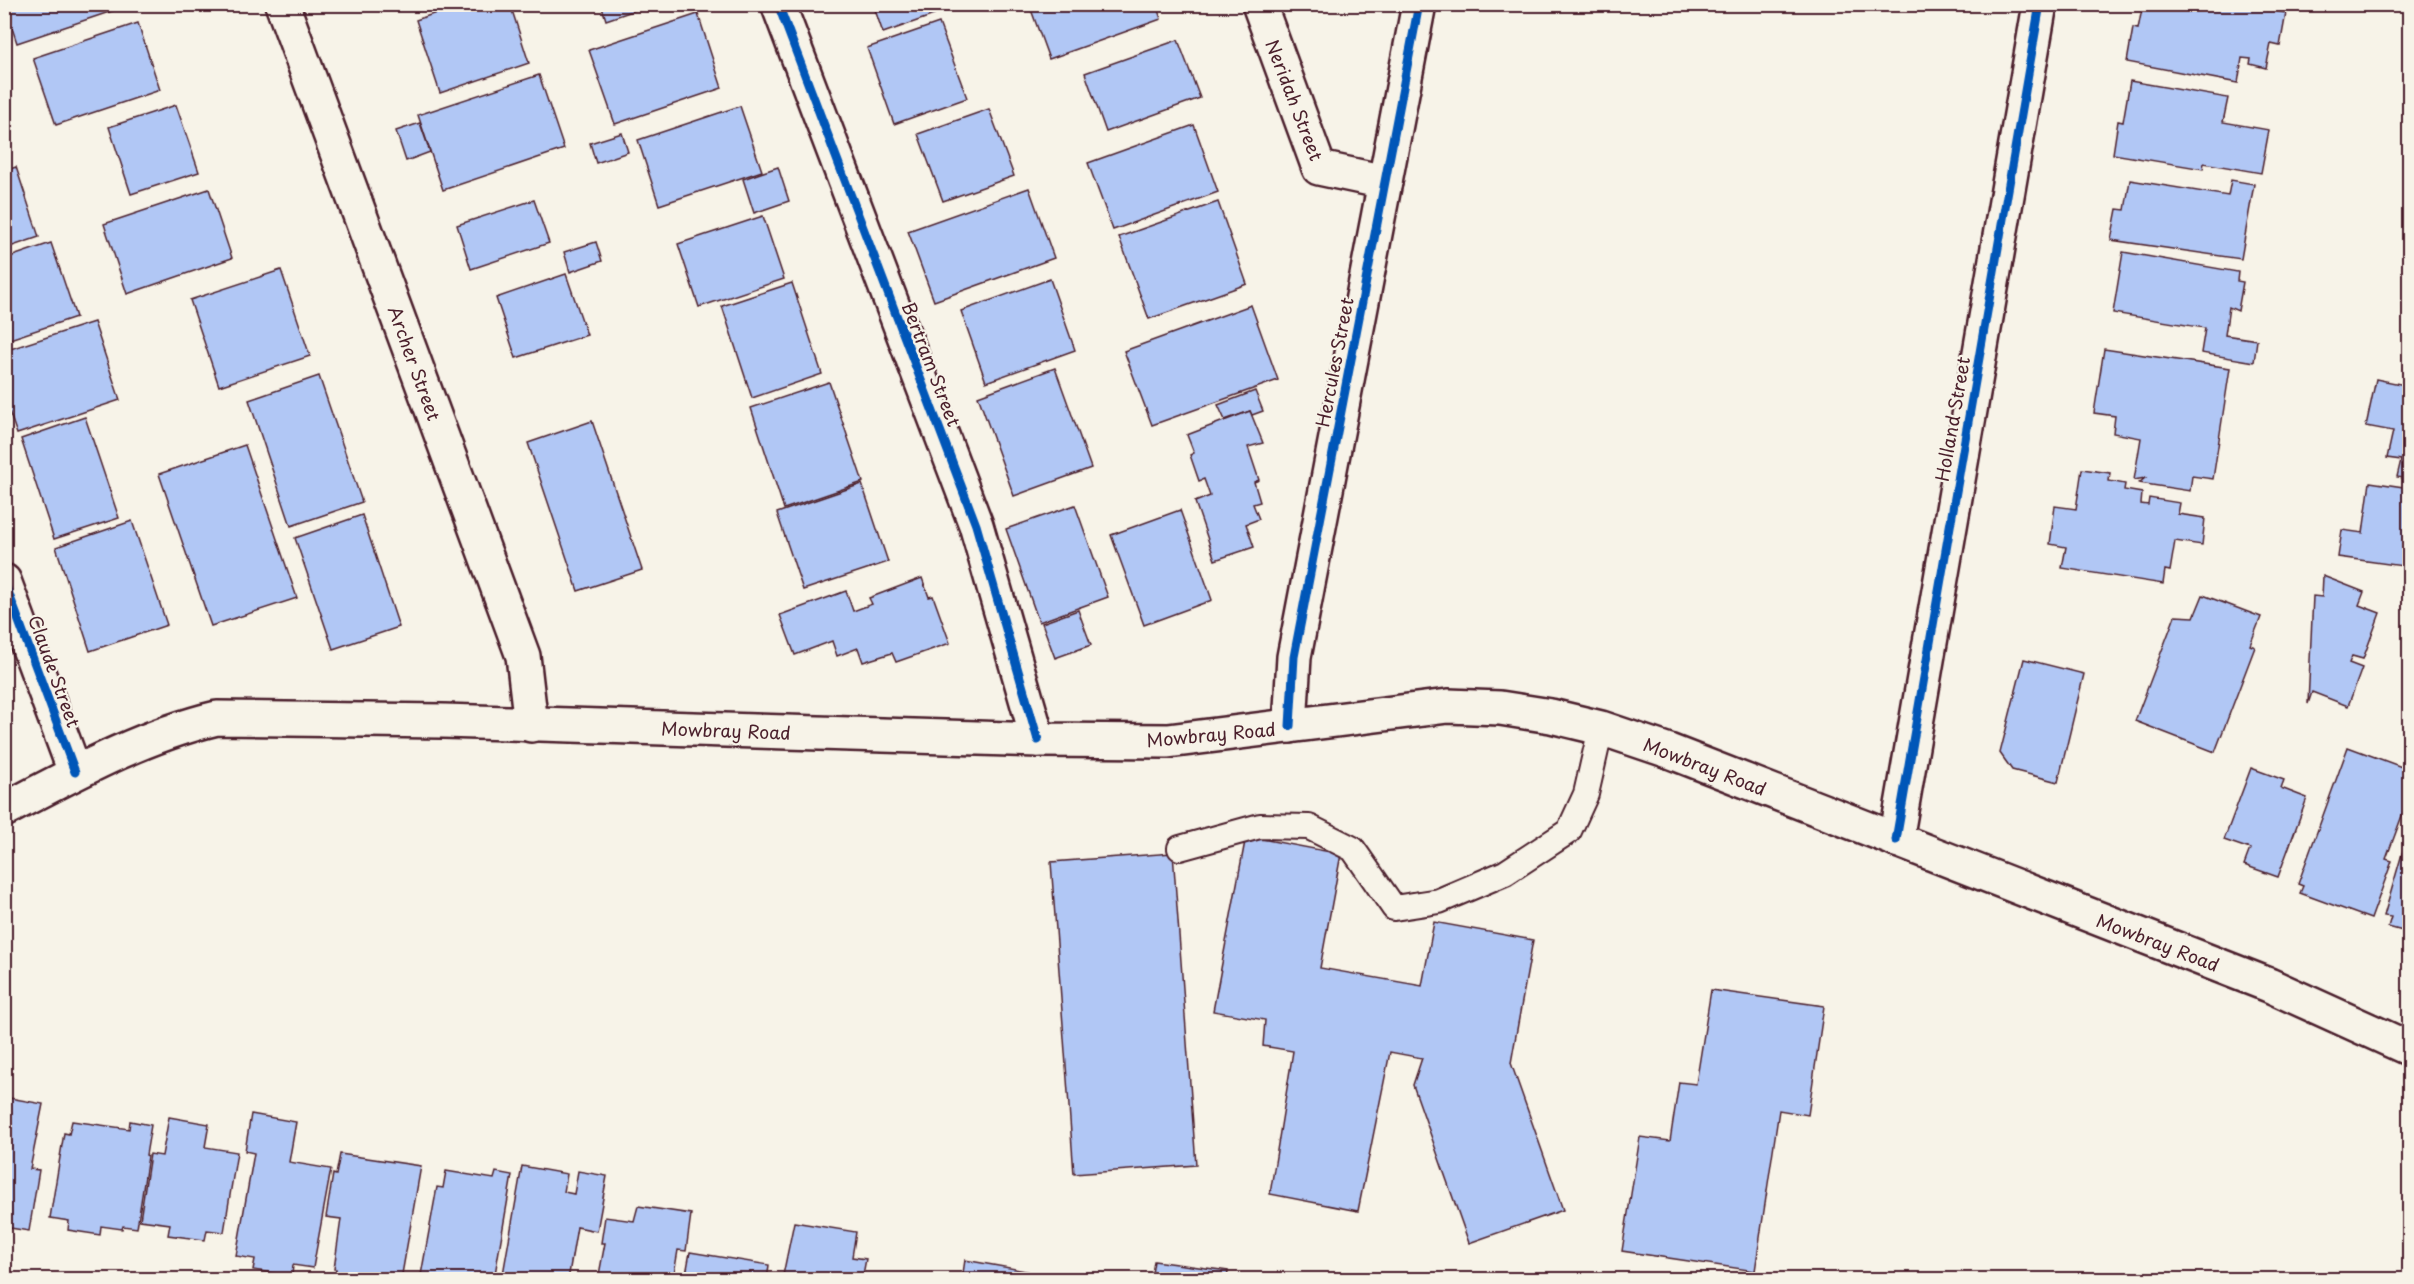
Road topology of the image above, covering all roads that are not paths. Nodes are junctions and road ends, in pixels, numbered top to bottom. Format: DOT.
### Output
graph roads {
  1 [pos="282,4"];
  2 [pos="778,4"];
  3 [pos="1259,4"];
  4 [pos="1419,4"];
  5 [pos="2040,4"];
  6 [pos="1385,182"];
  7 [pos="4,581"];
  8 [pos="531,725"];
  9 [pos="1290,726"];
  10 [pos="1600,728"];
  11 [pos="1038,740"];
  12 [pos="75,772"];
  13 [pos="4,810"];
  14 [pos="1896,840"];
  15 [pos="1180,848"];
  16 [pos="2409,1049"];
  1 -- 8 [label="main road, Archer Street"];
  2 -- 11 [label="main road, Bertram Street"];
  3 -- 6 [label="main road, Neridah Street"];
  4 -- 6 [label="main road, Hercules Street"];
  5 -- 14 [label="main road, Holland Street"];
  6 -- 9 [label="main road, Hercules Street"];
  7 -- 12 [label="main road, Claude Street"];
  8 -- 11 [label="main road, Mowbray Road"];
  8 -- 12 [label="main road, Mowbray Road"];
  9 -- 10 [label="main road, Mowbray Road"];
  9 -- 11 [label="main road, Mowbray Road"];
  10 -- 14 [label="main road, Mowbray Road"];
  10 -- 15 [label="lane"];
  12 -- 13 [label="main road, Mowbray Road"];
  14 -- 16 [label="main road, Mowbray Road"];
}
